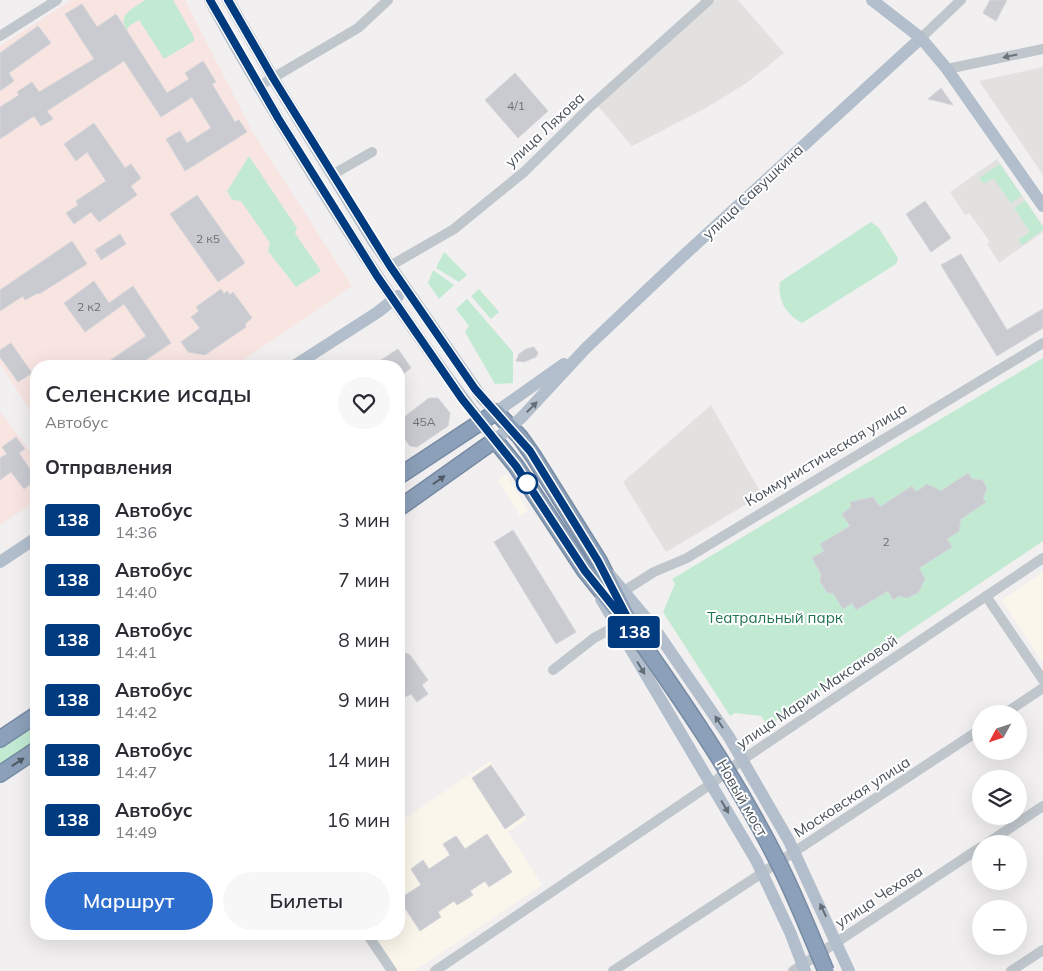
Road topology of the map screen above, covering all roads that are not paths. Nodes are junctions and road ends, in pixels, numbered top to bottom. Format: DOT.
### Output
graph roads {
  1 [pos="57,0"];
  2 [pos="210,0"];
  3 [pos="228,0"];
  4 [pos="388,0"];
  5 [pos="709,0"];
  6 [pos="872,0"];
  7 [pos="961,0"];
  8 [pos="0,36"];
  9 [pos="921,38"];
  10 [pos="1043,49"];
  11 [pos="947,69"];
  12 [pos="273,78"];
  13 [pos="259,86"];
  14 [pos="372,152"];
  15 [pos="332,175"];
  16 [pos="1043,206"];
  17 [pos="390,266"];
  18 [pos="406,290"];
  19 [pos="393,299"];
  20 [pos="1043,342"];
  21 [pos="586,348"];
  22 [pos="303,360"];
  23 [pos="496,412"];
  24 [pos="481,422"];
  25 [pos="510,427"];
  26 [pos="495,440"];
  27 [pos="405,472"];
  28 [pos="405,475"];
  29 [pos="422,492"];
  30 [pos="405,504"];
  31 [pos="30,542"];
  32 [pos="1043,558"];
  33 [pos="598,561"];
  34 [pos="0,562"];
  35 [pos="585,571"];
  36 [pos="624,591"];
  37 [pos="986,596"];
  38 [pos="616,626"];
  39 [pos="637,636"];
  40 [pos="552,670"];
  41 [pos="1043,680"];
  42 [pos="1043,688"];
  43 [pos="1018,705"];
  44 [pos="30,718"];
  45 [pos="972,735"];
  46 [pos="0,739"];
  47 [pos="30,754"];
  48 [pos="742,760"];
  49 [pos="0,774"];
  50 [pos="711,784"];
  51 [pos="1043,806"];
  52 [pos="1000,835"];
  53 [pos="795,852"];
  54 [pos="972,853"];
  55 [pos="762,874"];
  56 [pos="371,940"];
  57 [pos="837,942"];
  58 [pos="1043,950"];
  59 [pos="800,969"];
  60 [pos="392,971"];
  61 [pos="435,971"];
  62 [pos="613,971"];
  63 [pos="826,971"];
  64 [pos="849,971"];
  65 [pos="1012,971"];
  1 -- 8 [label="street"];
  2 -- 13 [label="main road"];
  3 -- 12 [label="main road"];
  4 -- 12 [label="street"];
  5 -- 17 [label="street, улица Ляхова"];
  6 -- 9 [label="main road"];
  7 -- 9 [label="street"];
  9 -- 11 [label="main road"];
  9 -- 21 [label="main road, улица Савушкина"];
  10 -- 11 [label="street, one-way"];
  11 -- 16 [label="main road"];
  12 -- 13 [label="street"];
  12 -- 15 [label="main road"];
  13 -- 19 [label="main road"];
  14 -- 15 [label="street"];
  15 -- 17 [label="main road"];
  17 -- 18 [label="main road"];
  18 -- 19 [label="main road"];
  18 -- 23 [label="main road"];
  19 -- 22 [label="main road"];
  19 -- 24 [label="main road"];
  20 -- 36 [label="street, Коммунистическая улица"];
  21 -- 23 [label="main road, улица Савушкина"];
  25 -- 21 [label="main road, улица Савушкина, one-way"];
  23 -- 24 [label="highway, улица Савушкина"];
  23 -- 25 [label="highway"];
  24 -- 26 [label="main road"];
  24 -- 27 [label="highway, улица Савушкина"];
  25 -- 26 [label="main road, улица Савушкина"];
  25 -- 33 [label="highway"];
  29 -- 26 [label="highway, улица Савушкина, one-way"];
  26 -- 35 [label="highway"];
  28 -- 29 [label="highway"];
  29 -- 30 [label="highway, улица Савушкина"];
  31 -- 34 [label="main road"];
  32 -- 37 [label="street, улица Марии Максаковой"];
  33 -- 36 [label="main road"];
  33 -- 39 [label="highway"];
  35 -- 38 [label="main road"];
  35 -- 39 [label="highway"];
  48 -- 36 [label="main road, one-way"];
  37 -- 41 [label="street"];
  37 -- 48 [label="street, улица Марии Максаковой"];
  38 -- 40 [label="street"];
  38 -- 50 [label="main road, one-way"];
  39 -- 63 [label="highway, Новый мост, bridge"];
  42 -- 43 [label="street"];
  44 -- 46 [label="highway"];
  45 -- 53 [label="street, Московская улица"];
  49 -- 47 [label="highway, one-way"];
  48 -- 50 [label="street, улица Марии Максаковой"];
  48 -- 53 [label="main road"];
  50 -- 55 [label="main road, one-way"];
  50 -- 61 [label="street, улица Марии Максаковой"];
  51 -- 52 [label="street"];
  53 -- 55 [label="street, Московская улица"];
  57 -- 53 [label="main road, one-way"];
  54 -- 57 [label="street, улица Чехова"];
  55 -- 59 [label="main road"];
  55 -- 62 [label="street, Московская улица"];
  56 -- 60 [label="street"];
  57 -- 59 [label="street, улица Чехова"];
  57 -- 64 [label="main road"];
  58 -- 65 [label="street"];
}
